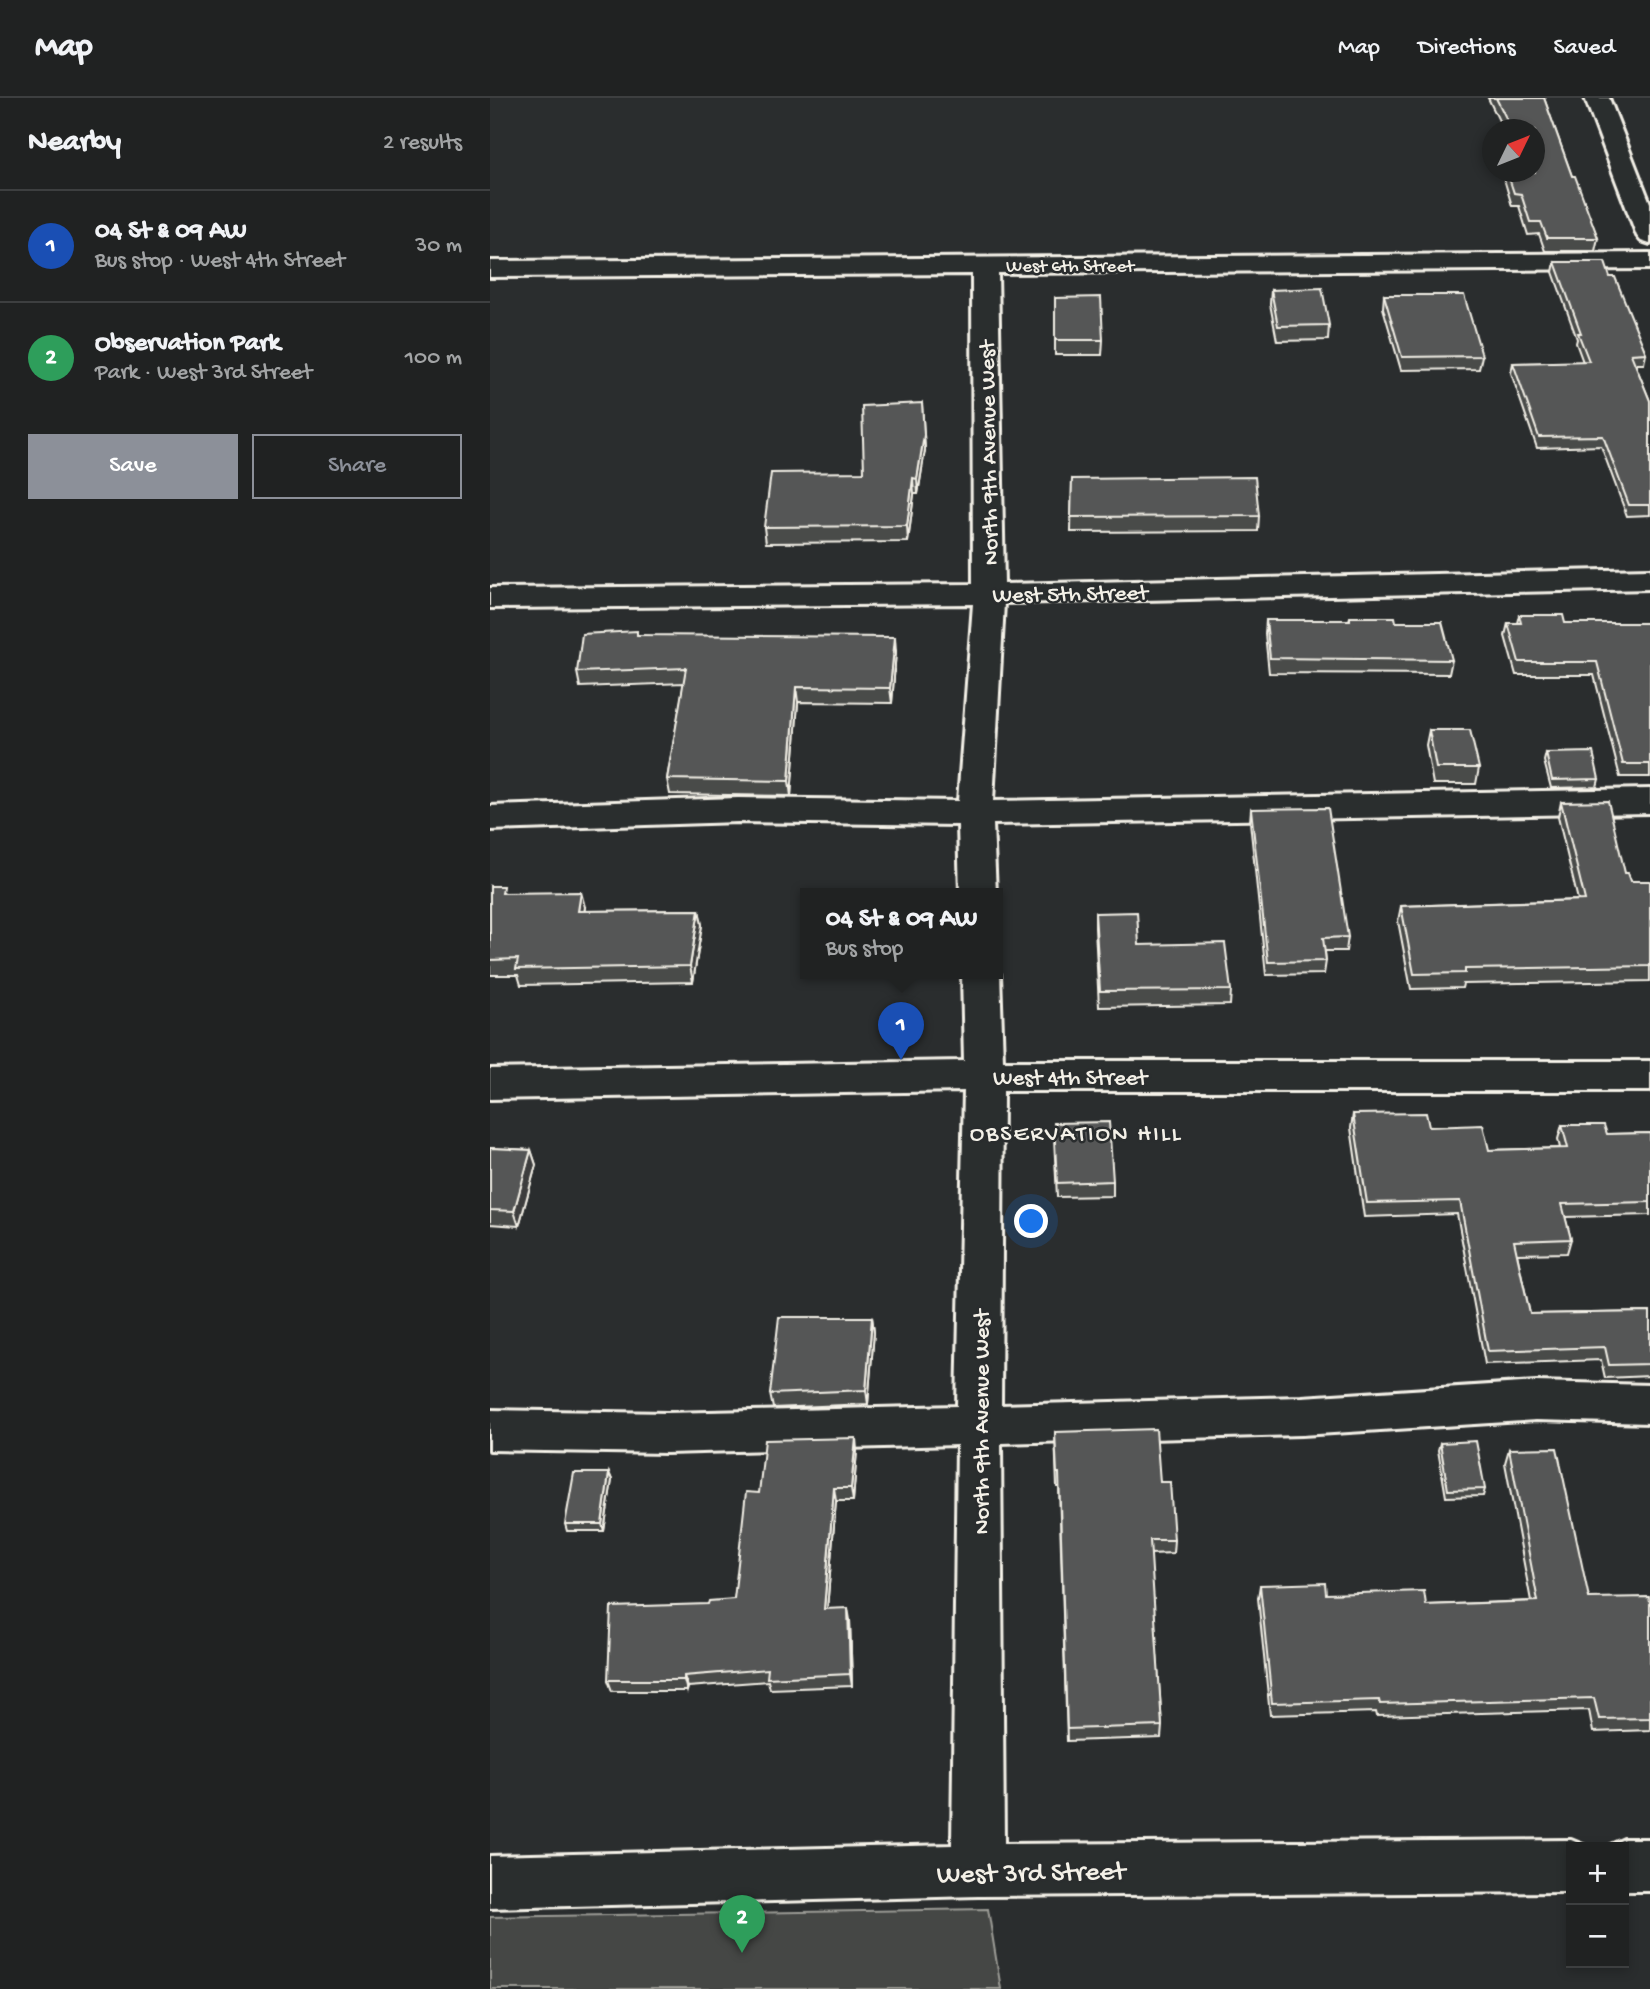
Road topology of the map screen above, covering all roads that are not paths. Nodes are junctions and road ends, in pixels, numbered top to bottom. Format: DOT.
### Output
graph roads {
  1 [pos="1597,98"];
  2 [pos="1650,236"];
  3 [pos="1650,261"];
  4 [pos="985,265"];
  5 [pos="490,270"];
  6 [pos="1650,579"];
  7 [pos="989,594"];
  8 [pos="490,598"];
  9 [pos="1650,801"];
  10 [pos="975,813"];
  11 [pos="490,818"];
  12 [pos="978,888"];
  13 [pos="981,979"];
  14 [pos="984,1076"];
  15 [pos="1650,1076"];
  16 [pos="490,1084"];
  17 [pos="1650,1404"];
  18 [pos="979,1425"];
  19 [pos="490,1430"];
  20 [pos="1629,1865"];
  21 [pos="1650,1865"];
  22 [pos="1566,1866"];
  23 [pos="978,1870"];
  24 [pos="490,1882"];
  1 -- 2 [label="street"];
  3 -- 4 [label="street, West 6th Street"];
  4 -- 5 [label="street, West 6th Street"];
  4 -- 7 [label="street, North 9th Avenue West"];
  6 -- 7 [label="street, West 5th Street"];
  7 -- 8 [label="street, West 5th Street"];
  7 -- 10 [label="street, North 9th Avenue West"];
  9 -- 10 [label="street"];
  10 -- 11 [label="street"];
  10 -- 12 [label="street, North 9th Avenue West"];
  13 -- 14 [label="street, North 9th Avenue West"];
  14 -- 15 [label="street, West 4th Street"];
  14 -- 16 [label="street, West 4th Street"];
  14 -- 18 [label="street, North 9th Avenue West"];
  17 -- 18 [label="street"];
  18 -- 19 [label="street"];
  18 -- 23 [label="street, North 9th Avenue West"];
  20 -- 21 [label="street"];
  22 -- 23 [label="street, West 3rd Street"];
  23 -- 24 [label="street, West 3rd Street"];
}
